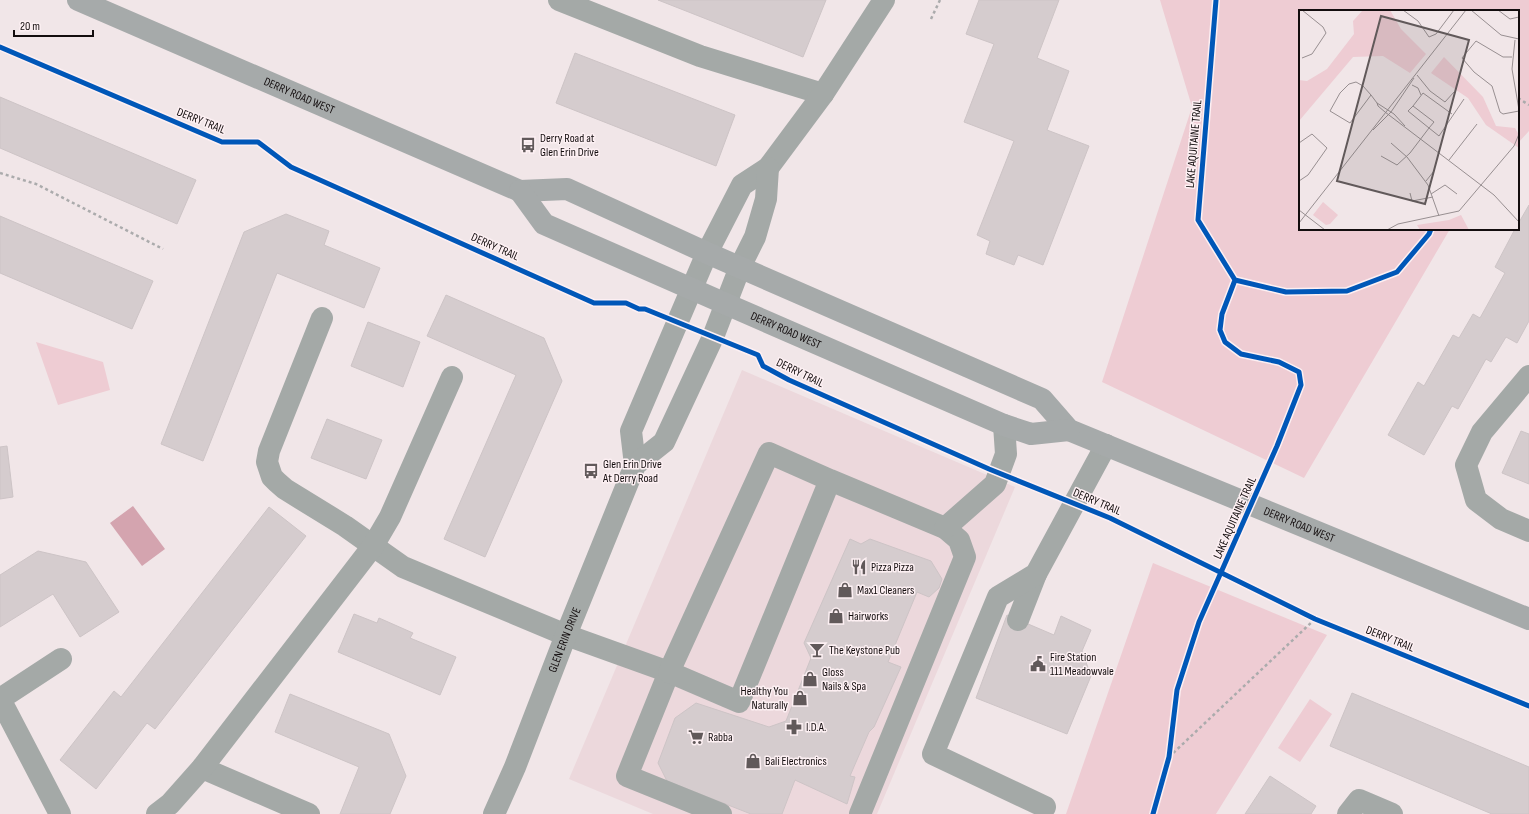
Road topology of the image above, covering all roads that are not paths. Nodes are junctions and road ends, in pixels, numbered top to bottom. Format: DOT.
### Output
graph roads {
  1 [pos="78,0"];
  2 [pos="559,0"];
  3 [pos="884,0"];
  4 [pos="823,94"];
  5 [pos="768,168"];
  6 [pos="520,191"];
  7 [pos="707,252"];
  8 [pos="740,267"];
  9 [pos="692,289"];
  10 [pos="726,304"];
  11 [pos="322,318"];
  12 [pos="1529,376"];
  13 [pos="452,377"];
  14 [pos="1004,425"];
  15 [pos="1069,430"];
  16 [pos="1106,445"];
  17 [pos="635,465"];
  18 [pos="830,480"];
  19 [pos="945,528"];
  20 [pos="1529,531"];
  21 [pos="374,546"];
  22 [pos="1036,574"];
  23 [pos="1529,619"];
  24 [pos="1018,620"];
  25 [pos="566,635"];
  26 [pos="61,659"];
  27 [pos="670,672"];
  28 [pos="202,768"];
  29 [pos="1045,807"];
  30 [pos="60,814"];
  31 [pos="156,814"];
  32 [pos="308,814"];
  33 [pos="494,814"];
  34 [pos="720,814"];
  35 [pos="860,814"];
  36 [pos="1348,814"];
  37 [pos="1392,814"];
  1 -- 6 [label="main road, DERRY ROAD WEST"];
  2 -- 4 [label="street"];
  3 -- 4 [label="street"];
  4 -- 5 [label="street"];
  5 -- 7 [label="street, GLEN ERIN DRIVE"];
  5 -- 8 [label="street, GLEN ERIN DRIVE"];
  6 -- 7 [label="main road, DERRY ROAD WEST"];
  6 -- 9 [label="main road, DERRY ROAD WEST"];
  7 -- 8 [label="main road, DERRY ROAD WEST"];
  7 -- 9 [label="street, GLEN ERIN DRIVE"];
  8 -- 10 [label="street, GLEN ERIN DRIVE"];
  8 -- 15 [label="main road, DERRY ROAD WEST"];
  9 -- 10 [label="main road, DERRY ROAD WEST"];
  9 -- 17 [label="street, GLEN ERIN DRIVE"];
  10 -- 14 [label="main road, DERRY ROAD WEST"];
  10 -- 17 [label="street, GLEN ERIN DRIVE"];
  11 -- 21 [label="street"];
  12 -- 20 [label="street"];
  13 -- 21 [label="street"];
  14 -- 15 [label="main road, DERRY ROAD WEST"];
  14 -- 19 [label="street"];
  15 -- 16 [label="main road, DERRY ROAD WEST"];
  16 -- 22 [label="street"];
  16 -- 23 [label="main road, DERRY ROAD WEST"];
  17 -- 25 [label="street, GLEN ERIN DRIVE"];
  18 -- 19 [label="street"];
  18 -- 27 [label="street"];
  18 -- 27 [label="street"];
  19 -- 35 [label="street"];
  21 -- 25 [label="street"];
  21 -- 28 [label="street"];
  22 -- 24 [label="street"];
  22 -- 29 [label="street"];
  25 -- 27 [label="street"];
  25 -- 33 [label="street, GLEN ERIN DRIVE"];
  26 -- 30 [label="street"];
  27 -- 34 [label="street"];
  28 -- 31 [label="street"];
  28 -- 32 [label="street"];
  36 -- 37 [label="street"];
}
